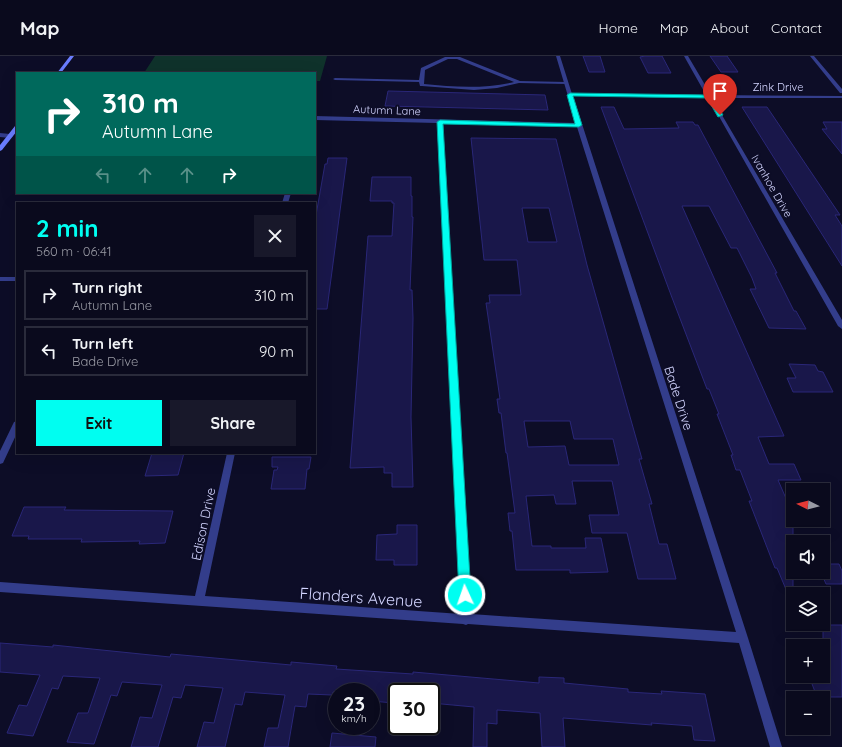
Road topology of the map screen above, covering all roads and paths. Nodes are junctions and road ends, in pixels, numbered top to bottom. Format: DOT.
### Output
graph roads {
  1 [pos="72,56"];
  2 [pos="558,56"];
  3 [pos="686,56"];
  4 [pos="812,56"];
  5 [pos="60,72"];
  6 [pos="335,78"];
  7 [pos="421,81"];
  8 [pos="519,82"];
  9 [pos="566,83"];
  10 [pos="842,92"];
  11 [pos="570,95"];
  12 [pos="709,96"];
  13 [pos="842,97"];
  14 [pos="316,118"];
  15 [pos="440,122"];
  16 [pos="579,125"];
  17 [pos="16,128"];
  18 [pos="0,136"];
  19 [pos="10,136"];
  20 [pos="0,149"];
  21 [pos="0,279"];
  22 [pos="16,279"];
  23 [pos="842,326"];
  24 [pos="16,426"];
  25 [pos="231,454"];
  26 [pos="0,460"];
  27 [pos="0,587"];
  28 [pos="199,600"];
  29 [pos="466,620"];
  30 [pos="743,638"];
  31 [pos="776,747"];
  1 -- 5 [label="street"];
  2 -- 9 [label="street, Bade Drive"];
  3 -- 12 [label="street, Ivanhoe Drive"];
  4 -- 10 [label="street"];
  6 -- 7 [label="street"];
  7 -- 8 [label="street"];
  7 -- 8 [label="street"];
  8 -- 9 [label="street"];
  9 -- 11 [label="street, Bade Drive"];
  11 -- 12 [label="street, Zink Drive"];
  11 -- 16 [label="street, Bade Drive"];
  12 -- 13 [label="street, Zink Drive"];
  12 -- 23 [label="street, Ivanhoe Drive"];
  14 -- 15 [label="street, Autumn Lane"];
  15 -- 16 [label="street, Autumn Lane"];
  15 -- 29 [label="street"];
  16 -- 30 [label="street, Bade Drive"];
  17 -- 19 [label="street"];
  18 -- 19 [label="street"];
  19 -- 20 [label="street"];
  21 -- 22 [label="street"];
  24 -- 26 [label="street"];
  25 -- 28 [label="street, Edison Drive"];
  27 -- 28 [label="street, Flanders Avenue"];
  28 -- 29 [label="street, Flanders Avenue"];
  29 -- 30 [label="street, Flanders Avenue"];
  30 -- 31 [label="street, Bade Drive"];
}
